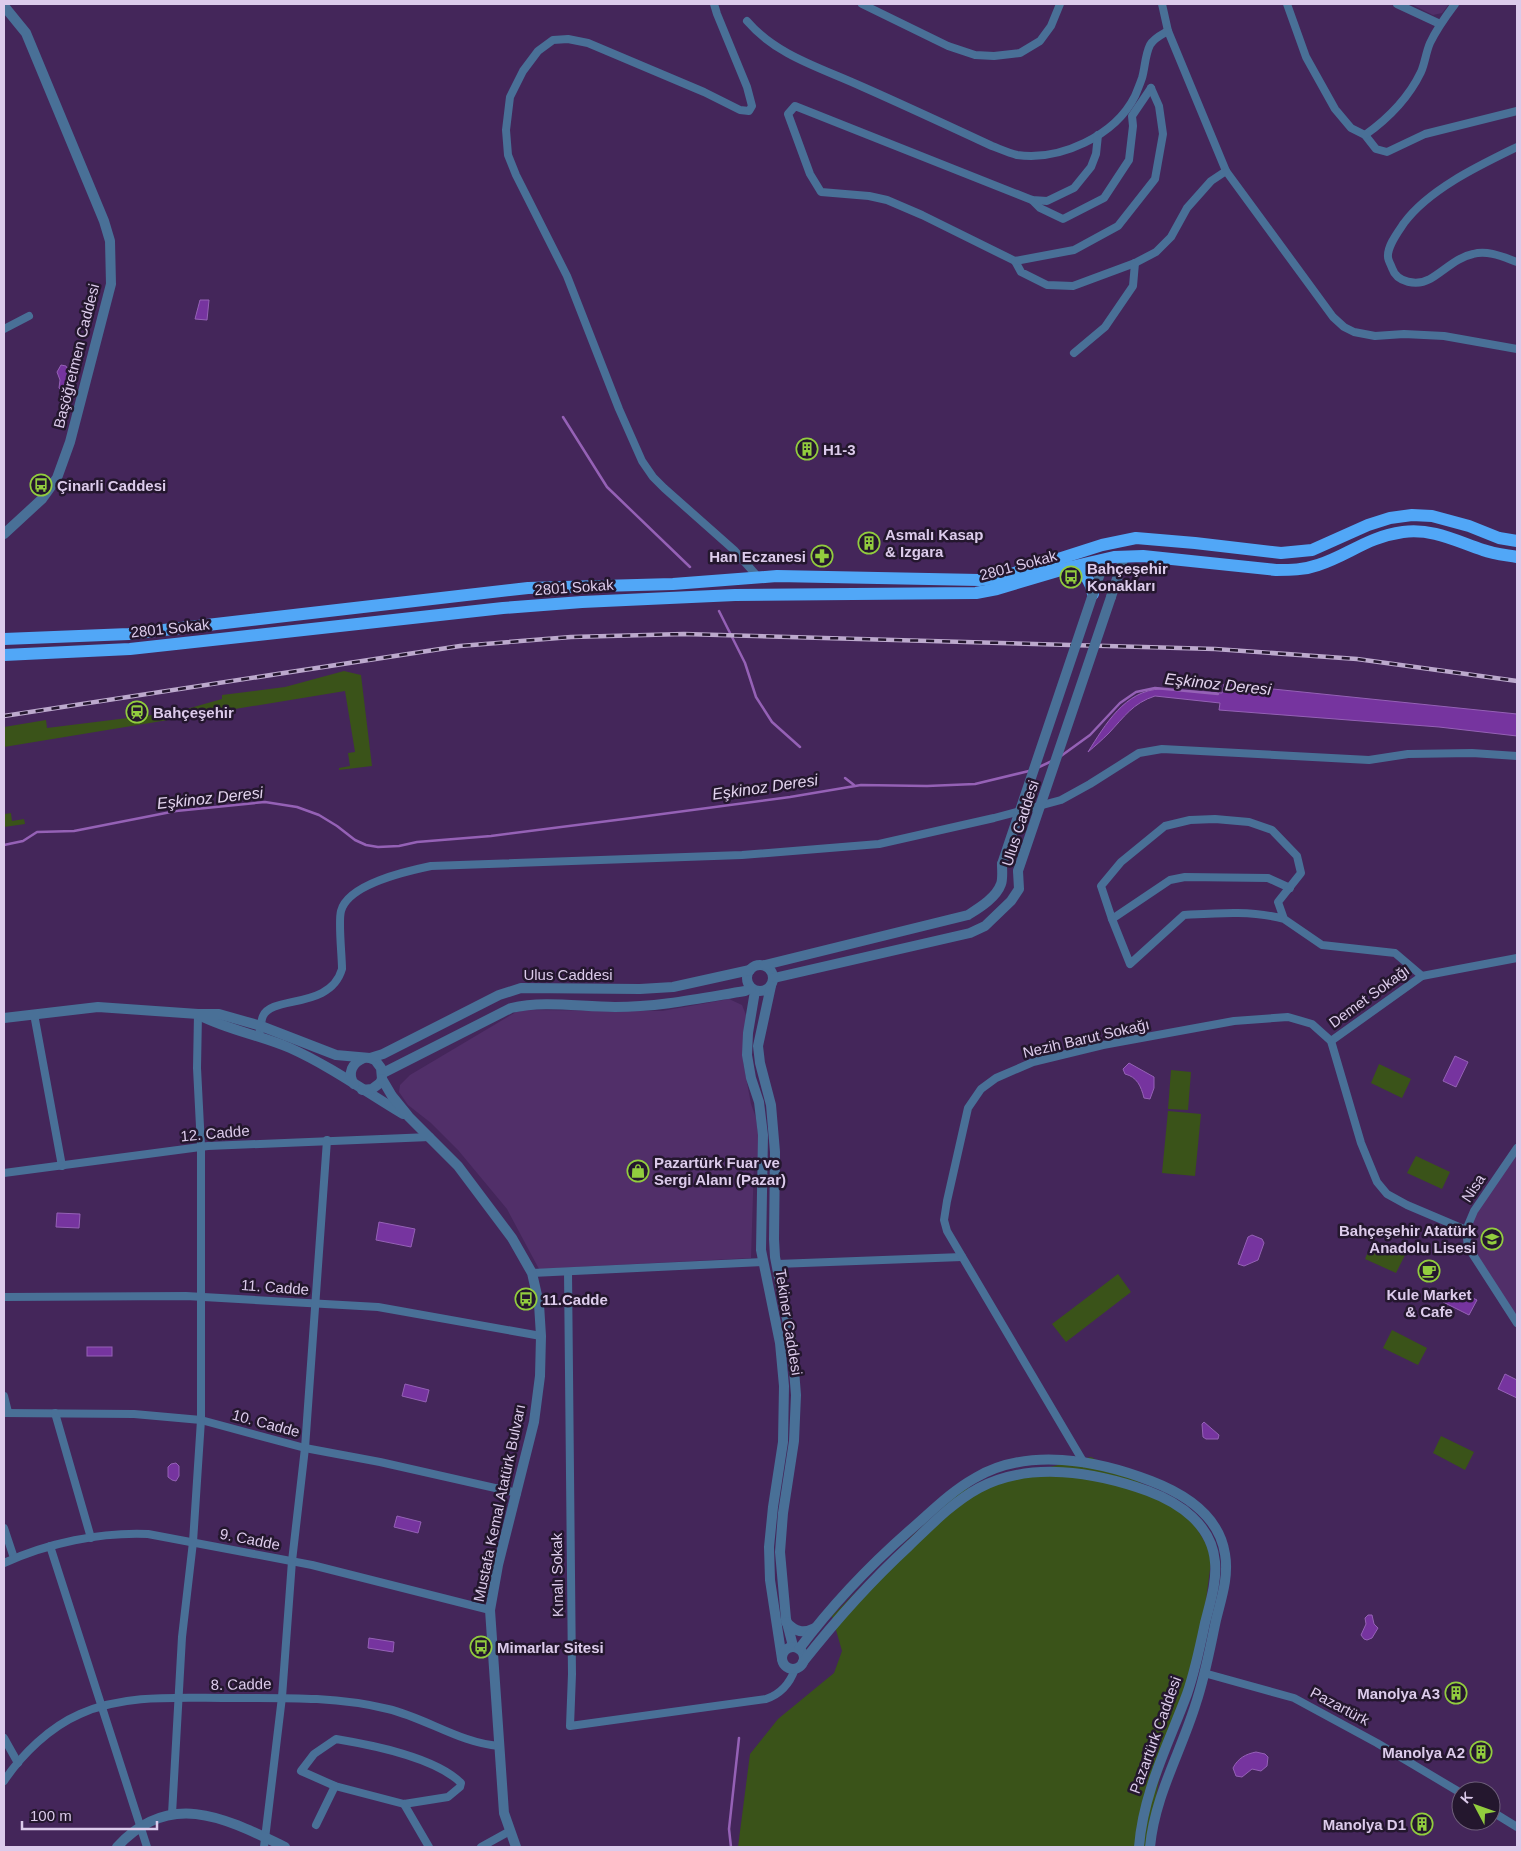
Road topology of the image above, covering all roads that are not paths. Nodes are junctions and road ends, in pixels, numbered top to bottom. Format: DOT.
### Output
graph roads {
  1 [pos="714,4"];
  2 [pos="862,4"];
  3 [pos="1060,4"];
  4 [pos="1162,4"];
  5 [pos="1287,4"];
  6 [pos="1397,4"];
  7 [pos="1455,4"];
  8 [pos="4,6"];
  9 [pos="747,21"];
  10 [pos="1440,24"];
  11 [pos="1168,31"];
  12 [pos="1517,111"];
  13 [pos="1098,135"];
  14 [pos="1365,135"];
  15 [pos="1517,147"];
  16 [pos="1226,171"];
  17 [pos="1032,200"];
  18 [pos="1015,261"];
  19 [pos="1517,262"];
  20 [pos="1136,264"];
  21 [pos="29,316"];
  22 [pos="4,330"];
  23 [pos="1517,349"];
  24 [pos="1074,353"];
  25 [pos="4,534"];
  26 [pos="1517,541"];
  27 [pos="1102,545"];
  28 [pos="1120,553"];
  29 [pos="1281,553"];
  30 [pos="1517,557"];
  31 [pos="1105,559"];
  32 [pos="1071,567"];
  33 [pos="758,577"];
  34 [pos="1092,594"];
  35 [pos="715,596"];
  36 [pos="5,639"];
  37 [pos="4,654"];
  38 [pos="1517,756"];
  39 [pos="1290,888"];
  40 [pos="1112,919"];
  41 [pos="1284,919"];
  42 [pos="1517,958"];
  43 [pos="765,965"];
  44 [pos="750,970"];
  45 [pos="1422,976"];
  46 [pos="772,982"];
  47 [pos="753,989"];
  48 [pos="34,1014"];
  49 [pos="198,1014"];
  50 [pos="4,1018"];
  51 [pos="260,1031"];
  52 [pos="1331,1041"];
  53 [pos="367,1058"];
  54 [pos="382,1076"];
  55 [pos="358,1087"];
  56 [pos="409,1117"];
  57 [pos="430,1137"];
  58 [pos="327,1140"];
  59 [pos="201,1146"];
  60 [pos="1517,1148"];
  61 [pos="62,1166"];
  62 [pos="4,1173"];
  63 [pos="1466,1230"];
  64 [pos="962,1257"];
  65 [pos="763,1262"];
  66 [pos="777,1264"];
  67 [pos="568,1272"];
  68 [pos="532,1273"];
  69 [pos="202,1296"];
  70 [pos="4,1297"];
  71 [pos="314,1304"];
  72 [pos="1517,1323"];
  73 [pos="541,1336"];
  74 [pos="4,1396"];
  75 [pos="6,1412"];
  76 [pos="55,1413"];
  77 [pos="201,1420"];
  78 [pos="305,1448"];
  79 [pos="1084,1463"];
  80 [pos="1090,1476"];
  81 [pos="517,1493"];
  82 [pos="4,1528"];
  83 [pos="91,1538"];
  84 [pos="193,1542"];
  85 [pos="50,1546"];
  86 [pos="14,1558"];
  87 [pos="292,1561"];
  88 [pos="4,1563"];
  89 [pos="490,1610"];
  90 [pos="786,1622"];
  91 [pos="816,1628"];
  92 [pos="796,1647"];
  93 [pos="782,1659"];
  94 [pos="799,1665"];
  95 [pos="1200,1668"];
  96 [pos="282,1697"];
  97 [pos="178,1698"];
  98 [pos="101,1706"];
  99 [pos="4,1738"];
  100 [pos="499,1746"];
  101 [pos="18,1764"];
  102 [pos="4,1781"];
  103 [pos="335,1786"];
  104 [pos="1451,1787"];
  105 [pos="404,1804"];
  106 [pos="172,1814"];
  107 [pos="1501,1817"];
  108 [pos="316,1824"];
  109 [pos="140,1826"];
  110 [pos="1517,1827"];
  111 [pos="510,1831"];
  112 [pos="264,1842"];
  113 [pos="117,1847"];
  114 [pos="147,1847"];
  115 [pos="285,1847"];
  116 [pos="429,1847"];
  117 [pos="481,1847"];
  118 [pos="516,1847"];
  119 [pos="1139,1847"];
  120 [pos="1150,1847"];
  1 -- 33 [label="street"];
  2 -- 3 [label="street"];
  4 -- 11 [label="street"];
  5 -- 14 [label="street"];
  6 -- 10 [label="street"];
  7 -- 10 [label="street"];
  8 -- 25 [label="street, Başöğretmen Caddesi"];
  9 -- 13 [label="street"];
  10 -- 14 [label="street"];
  11 -- 13 [label="street"];
  11 -- 16 [label="street"];
  12 -- 14 [label="street"];
  13 -- 17 [label="street"];
  15 -- 19 [label="street"];
  16 -- 20 [label="street"];
  16 -- 23 [label="street"];
  17 -- 18 [label="street"];
  17 -- 18 [label="street"];
  18 -- 20 [label="street"];
  20 -- 24 [label="street"];
  21 -- 22 [label="street"];
  26 -- 29 [label="main road"];
  27 -- 28 [label="main road"];
  27 -- 29 [label="main road, 2801 Sokak"];
  27 -- 33 [label="main road, 2801 Sokak"];
  28 -- 29 [label="main road"];
  28 -- 30 [label="main road, 2801 Sokak"];
  28 -- 31 [label="main road, 2801 Sokak"];
  28 -- 46 [label="street, Ulus Caddesi, bridge"];
  31 -- 32 [label="main road, 2801 Sokak"];
  31 -- 34 [label="street, Ulus Caddesi"];
  32 -- 34 [label="main road"];
  32 -- 35 [label="main road, 2801 Sokak"];
  33 -- 35 [label="main road"];
  33 -- 36 [label="main road, 2801 Sokak"];
  34 -- 43 [label="street, Ulus Caddesi, bridge"];
  35 -- 37 [label="main road, 2801 Sokak"];
  38 -- 51 [label="street"];
  39 -- 40 [label="street"];
  39 -- 40 [label="street, Demet Sokağı"];
  39 -- 41 [label="street, Demet Sokağı"];
  40 -- 41 [label="street, Demet Sokağı"];
  41 -- 45 [label="street, Demet Sokağı"];
  42 -- 45 [label="street"];
  43 -- 44 [label="street, Ulus Caddesi"];
  43 -- 46 [label="street"];
  44 -- 47 [label="street"];
  44 -- 53 [label="street, Ulus Caddesi"];
  45 -- 52 [label="street, Demet Sokağı"];
  46 -- 47 [label="street, Ulus Caddesi"];
  46 -- 66 [label="street, Tekiner Caddesi"];
  47 -- 54 [label="street, Ulus Caddesi"];
  47 -- 65 [label="street, Tekiner Caddesi"];
  48 -- 49 [label="street"];
  48 -- 50 [label="street"];
  48 -- 61 [label="street"];
  49 -- 51 [label="street"];
  49 -- 59 [label="street"];
  51 -- 53 [label="street"];
  51 -- 55 [label="street"];
  52 -- 63 [label="street"];
  52 -- 64 [label="street, Nezih Barut Sokağı"];
  53 -- 54 [label="street"];
  53 -- 55 [label="street"];
  54 -- 55 [label="street"];
  54 -- 56 [label="street"];
  55 -- 56 [label="street"];
  56 -- 57 [label="street, Mustafa Kemal Atatürk Bulvarı"];
  57 -- 58 [label="street, 12. Cadde"];
  57 -- 68 [label="street, Mustafa Kemal Atatürk Bulvarı"];
  58 -- 59 [label="street, 12. Cadde"];
  58 -- 71 [label="street"];
  59 -- 61 [label="street, 12. Cadde"];
  59 -- 69 [label="street"];
  60 -- 63 [label="street, Nisa"];
  61 -- 62 [label="street, 12. Cadde"];
  63 -- 72 [label="street"];
  64 -- 66 [label="street"];
  64 -- 79 [label="street, Nezih Barut Sokağı"];
  65 -- 67 [label="street"];
  65 -- 93 [label="street, Tekiner Caddesi"];
  66 -- 90 [label="street, Tekiner Caddesi"];
  67 -- 68 [label="street"];
  67 -- 94 [label="street, Kınalı Sokak"];
  68 -- 73 [label="street, Mustafa Kemal Atatürk Bulvarı"];
  69 -- 70 [label="street, 11. Cadde"];
  69 -- 71 [label="street, 11. Cadde"];
  69 -- 77 [label="street"];
  71 -- 73 [label="street, 11. Cadde"];
  71 -- 78 [label="street"];
  73 -- 81 [label="street, Mustafa Kemal Atatürk Bulvarı"];
  74 -- 75 [label="street"];
  75 -- 76 [label="street, 10. Cadde"];
  76 -- 77 [label="street, 10. Cadde"];
  76 -- 83 [label="street"];
  77 -- 78 [label="street, 10. Cadde"];
  77 -- 84 [label="street"];
  78 -- 81 [label="street, 10. Cadde"];
  78 -- 87 [label="street"];
  79 -- 80 [label="street"];
  79 -- 91 [label="street"];
  79 -- 95 [label="street"];
  80 -- 94 [label="street"];
  80 -- 95 [label="street"];
  81 -- 89 [label="street, Mustafa Kemal Atatürk Bulvarı"];
  82 -- 86 [label="street"];
  83 -- 84 [label="street, 9. Cadde"];
  83 -- 85 [label="street, 9. Cadde"];
  84 -- 87 [label="street, 9. Cadde"];
  84 -- 97 [label="street"];
  85 -- 86 [label="street, 9. Cadde"];
  85 -- 98 [label="street"];
  86 -- 88 [label="street, 9. Cadde"];
  87 -- 89 [label="street, 9. Cadde"];
  87 -- 96 [label="street"];
  89 -- 100 [label="street, Mustafa Kemal Atatürk Bulvarı"];
  90 -- 91 [label="street"];
  90 -- 92 [label="street, Tekiner Caddesi"];
  91 -- 92 [label="street"];
  92 -- 93 [label="street"];
  92 -- 94 [label="street, Tekiner Caddesi"];
  93 -- 94 [label="street"];
  95 -- 104 [label="street, Pazartürk"];
  95 -- 119 [label="street, Pazartürk Caddesi"];
  95 -- 120 [label="street, Pazartürk Caddesi"];
  96 -- 97 [label="street, 8. Cadde"];
  96 -- 100 [label="street, 8. Cadde"];
  96 -- 112 [label="street"];
  97 -- 98 [label="street, 8. Cadde"];
  97 -- 106 [label="street"];
  98 -- 101 [label="street, 8. Cadde"];
  98 -- 109 [label="street"];
  99 -- 101 [label="street"];
  100 -- 111 [label="street, Mustafa Kemal Atatürk Bulvarı"];
  101 -- 102 [label="street, 8. Cadde"];
  103 -- 105 [label="street"];
  103 -- 105 [label="street"];
  103 -- 108 [label="street"];
  105 -- 116 [label="street"];
  106 -- 109 [label="street"];
  106 -- 112 [label="street"];
  107 -- 110 [label="street"];
  109 -- 113 [label="street"];
  109 -- 114 [label="street"];
  111 -- 117 [label="street"];
  111 -- 118 [label="street, Mustafa Kemal Atatürk Bulvarı"];
  112 -- 115 [label="street"];
}
